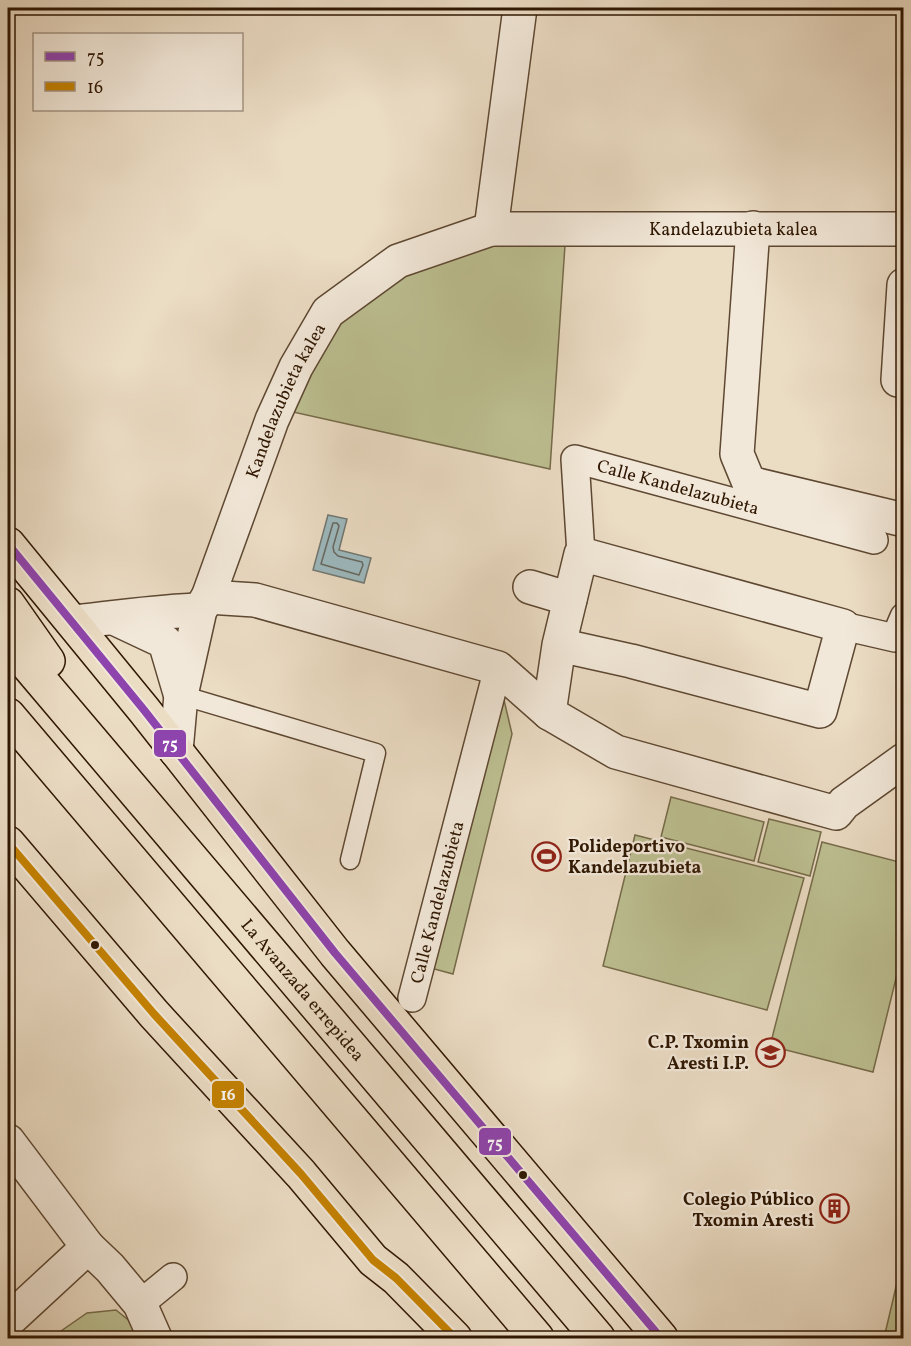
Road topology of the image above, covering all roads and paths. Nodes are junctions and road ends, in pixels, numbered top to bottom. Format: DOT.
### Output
graph roads {
  1 [pos="520,8"];
  2 [pos="753,228"];
  3 [pos="491,229"];
  4 [pos="903,230"];
  5 [pos="903,285"];
  6 [pos="903,381"];
  7 [pos="903,520"];
  8 [pos="874,540"];
  9 [pos="8,544"];
  10 [pos="581,554"];
  11 [pos="530,587"];
  12 [pos="570,599"];
  13 [pos="204,603"];
  14 [pos="8,604"];
  15 [pos="903,617"];
  16 [pos="114,618"];
  17 [pos="73,622"];
  18 [pos="843,626"];
  19 [pos="8,642"];
  20 [pos="559,645"];
  21 [pos="498,668"];
  22 [pos="181,695"];
  23 [pos="549,714"];
  24 [pos="8,715"];
  25 [pos="8,736"];
  26 [pos="176,752"];
  27 [pos="903,760"];
  28 [pos="102,827"];
  29 [pos="8,843"];
  30 [pos="350,860"];
  31 [pos="199,869"];
  32 [pos="412,998"];
  33 [pos="8,1141"];
  34 [pos="88,1246"];
  35 [pos="173,1277"];
  36 [pos="140,1304"];
  37 [pos="8,1321"];
  38 [pos="155,1338"];
  39 [pos="455,1338"];
  40 [pos="537,1338"];
  41 [pos="598,1338"];
  42 [pos="661,1338"];
  1 -- 3 [label="street"];
  2 -- 3 [label="street, Kandelazubieta kalea"];
  2 -- 4 [label="street, Kandelazubieta kalea"];
  2 -- 7 [label="street"];
  3 -- 13 [label="street, Kandelazubieta kalea"];
  5 -- 6 [label="street"];
  8 -- 10 [label="street, Calle Kandelazubieta"];
  9 -- 17 [label="main road"];
  10 -- 12 [label="street, Calle Kandelazubieta"];
  10 -- 18 [label="street"];
  11 -- 12 [label="street"];
  12 -- 20 [label="street, Calle Kandelazubieta"];
  13 -- 16 [label="street"];
  13 -- 21 [label="street"];
  13 -- 22 [label="street"];
  14 -- 31 [label="main road"];
  15 -- 18 [label="street"];
  16 -- 17 [label="street"];
  16 -- 22 [label="street"];
  17 -- 26 [label="main road"];
  18 -- 20 [label="street"];
  19 -- 31 [label="main road, La Avanzada errepidea"];
  20 -- 23 [label="street, Calle Kandelazubieta"];
  21 -- 23 [label="street"];
  21 -- 32 [label="street, Calle Kandelazubieta"];
  22 -- 26 [label="street"];
  22 -- 30 [label="lane"];
  23 -- 27 [label="street"];
  24 -- 28 [label="main road"];
  25 -- 28 [label="main road"];
  26 -- 42 [label="main road"];
  28 -- 40 [label="main road"];
  29 -- 39 [label="main road"];
  31 -- 41 [label="main road, La Avanzada errepidea"];
  33 -- 34 [label="street"];
  34 -- 36 [label="street"];
  34 -- 37 [label="street"];
  35 -- 36 [label="street"];
  36 -- 38 [label="street"];
}
